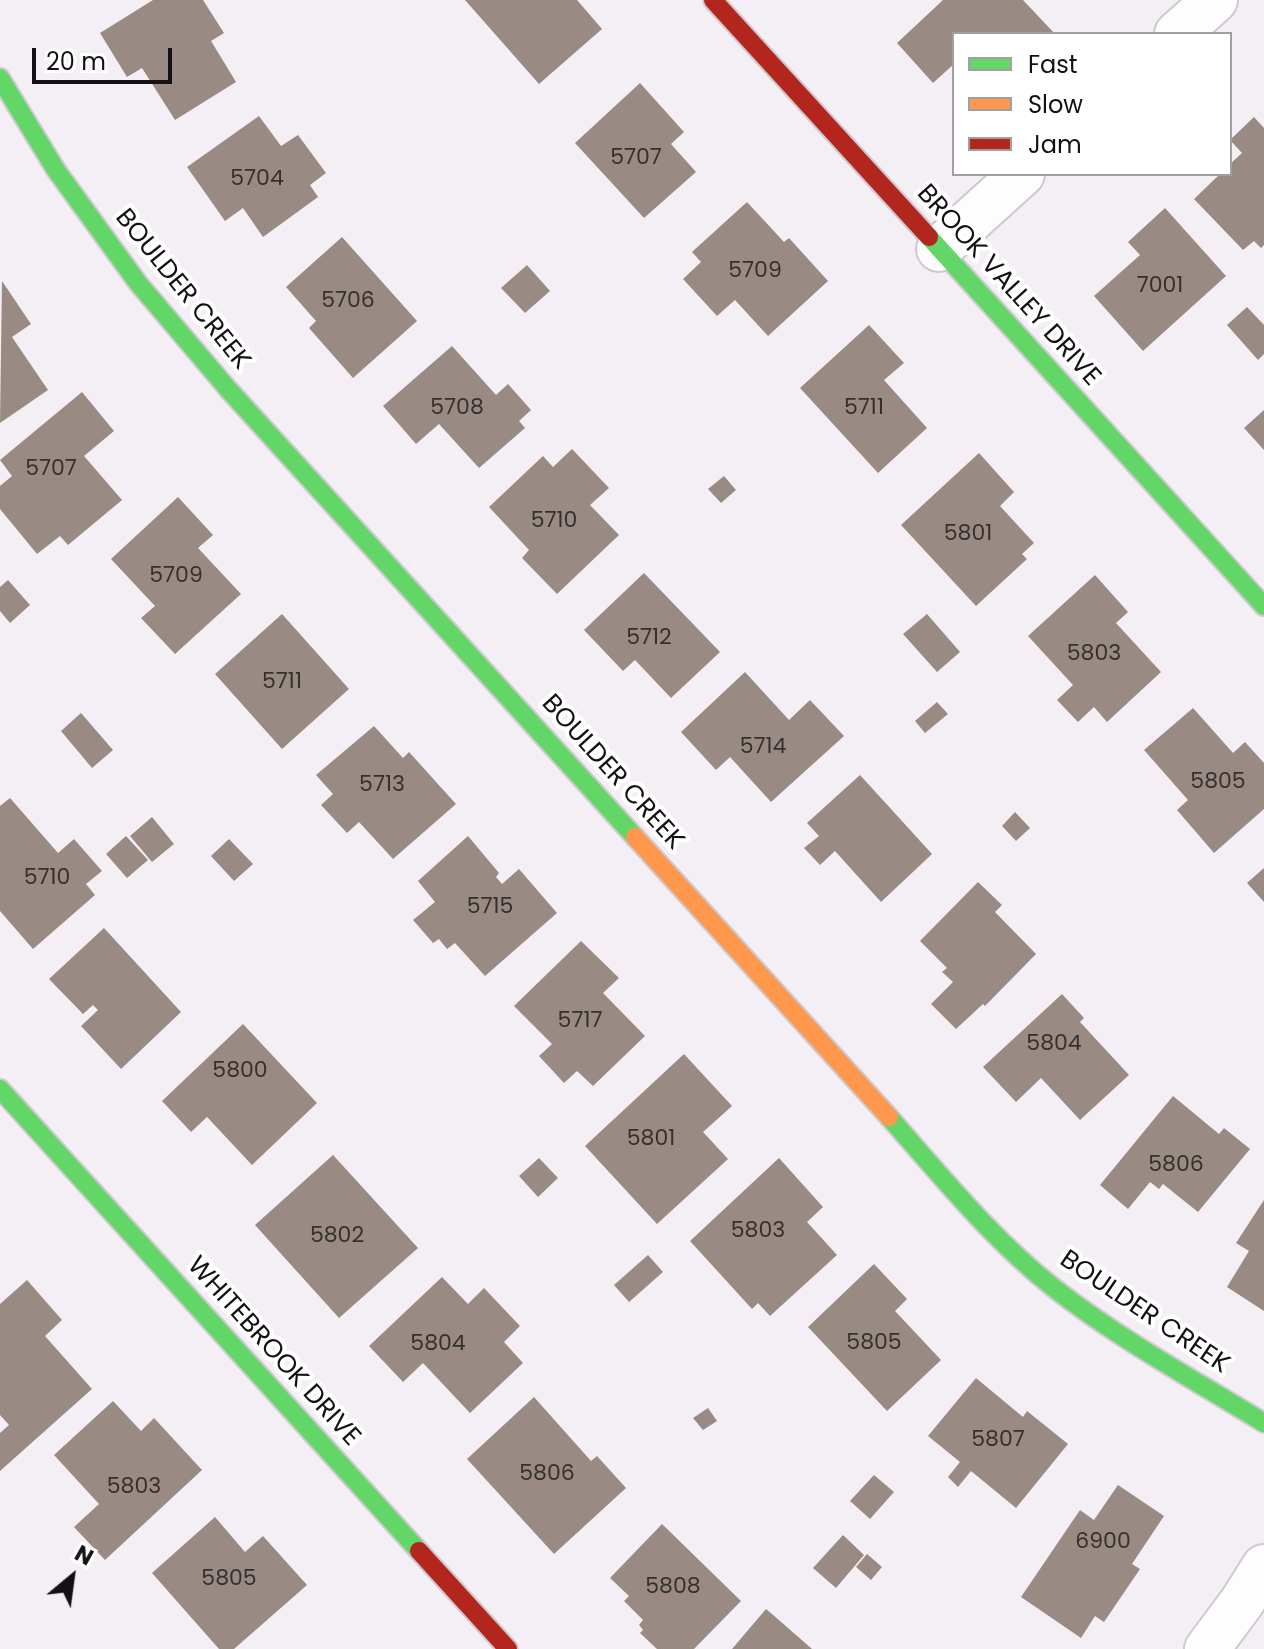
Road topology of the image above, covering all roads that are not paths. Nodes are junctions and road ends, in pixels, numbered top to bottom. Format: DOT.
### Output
graph roads {
  1 [pos="713,0"];
  2 [pos="1215,0"];
  3 [pos="1179,32"];
  4 [pos="0,78"];
  5 [pos="1020,176"];
  6 [pos="939,249"];
  7 [pos="1264,606"];
  8 [pos="0,1089"];
  9 [pos="1264,1423"];
  10 [pos="1264,1567"];
  11 [pos="508,1649"];
  12 [pos="1207,1649"];
  1 -- 6 [label="street, BROOK VALLEY DRIVE"];
  2 -- 3 [label="street"];
  4 -- 9 [label="street, BOULDER CREEK"];
  5 -- 6 [label="street"];
  6 -- 7 [label="street, BROOK VALLEY DRIVE"];
  8 -- 11 [label="street, WHITEBROOK DRIVE"];
  10 -- 12 [label="street"];
}
